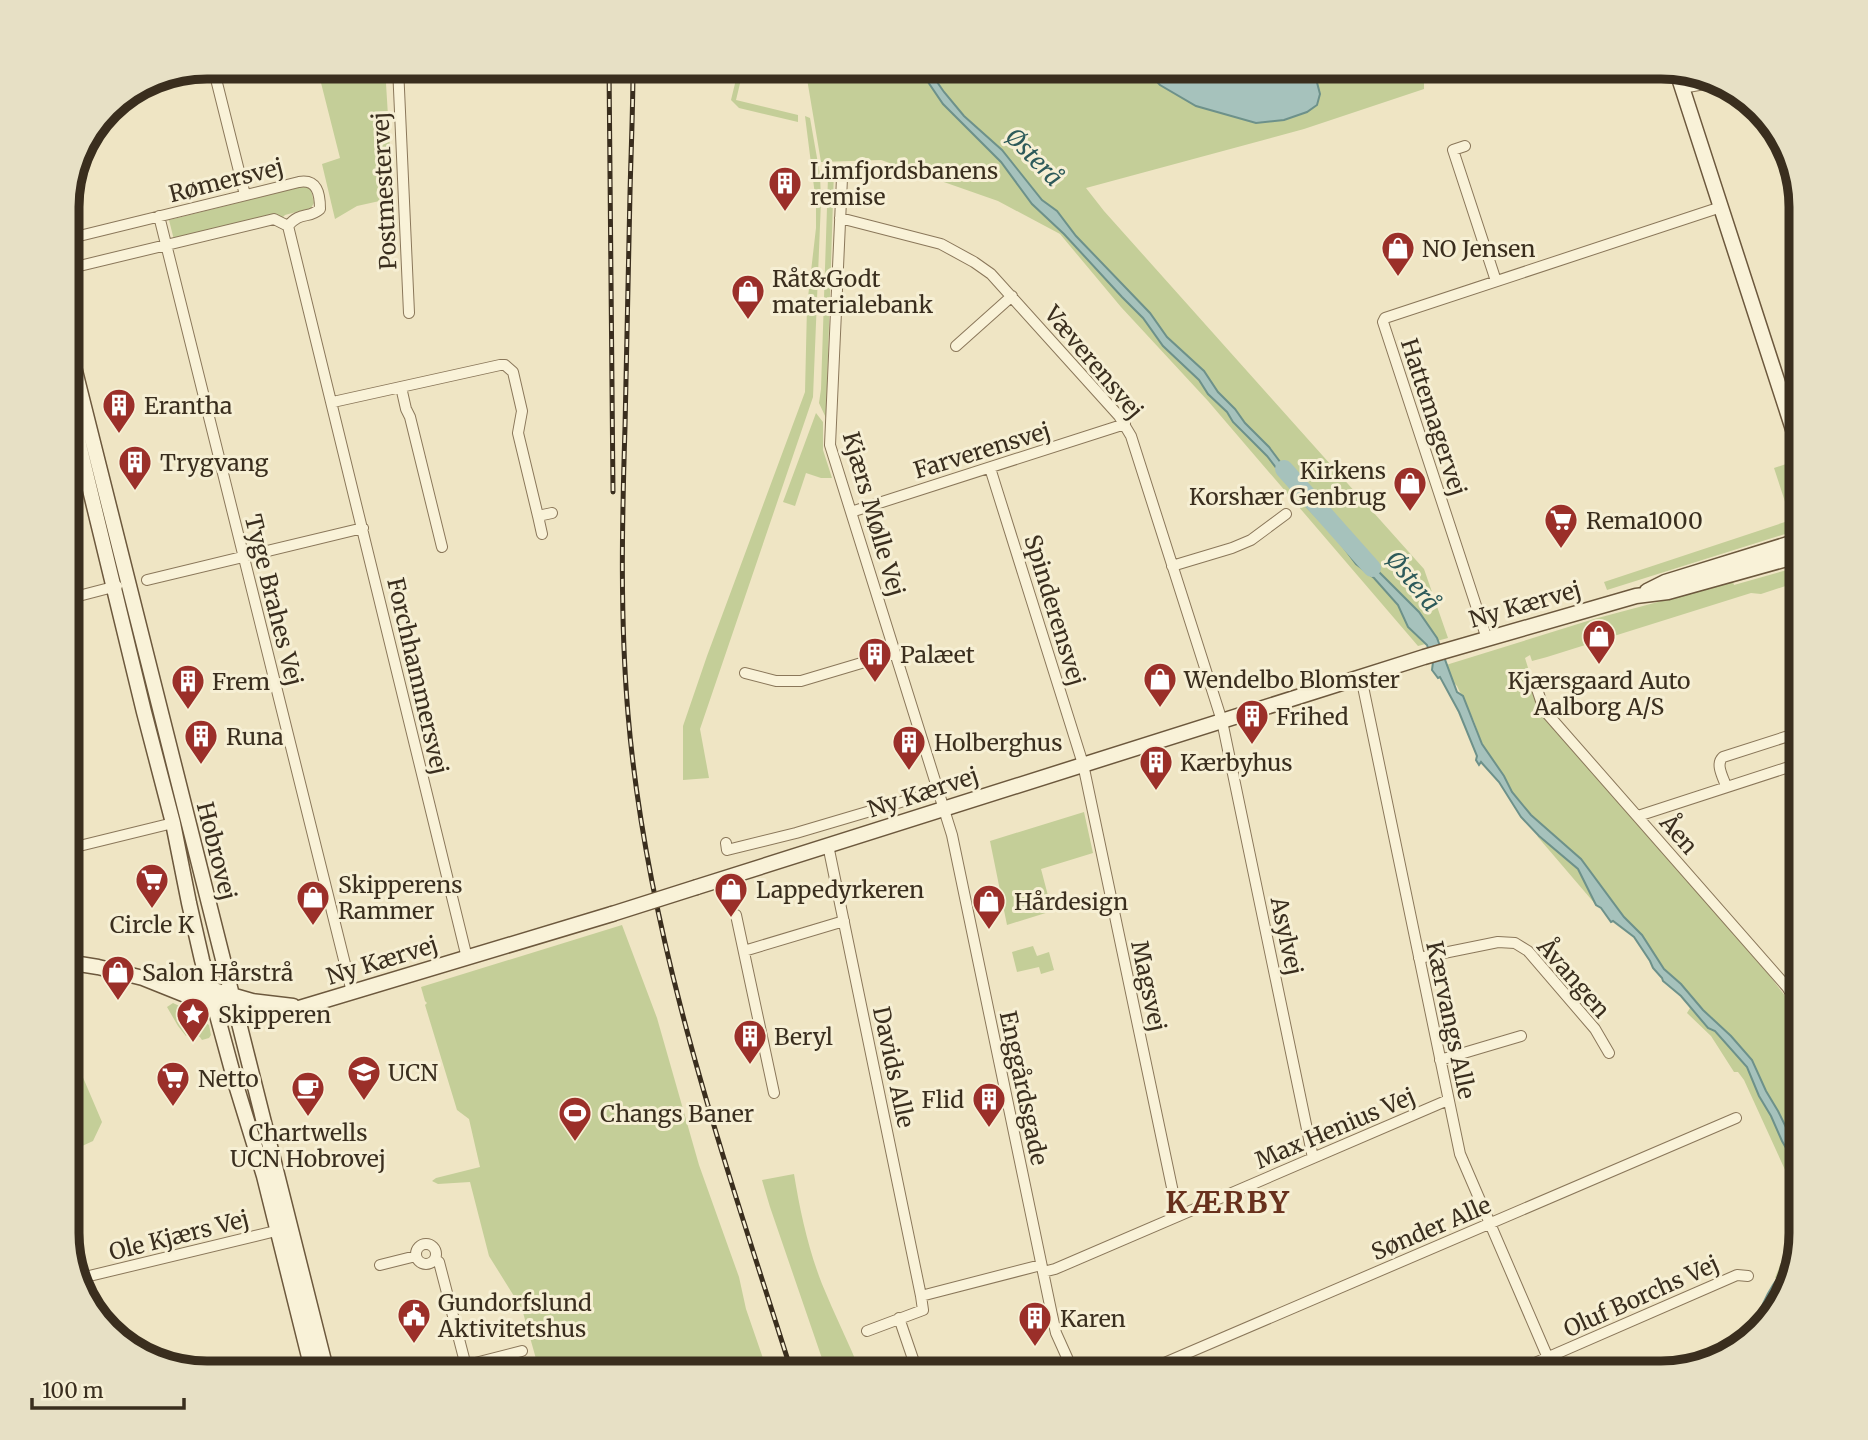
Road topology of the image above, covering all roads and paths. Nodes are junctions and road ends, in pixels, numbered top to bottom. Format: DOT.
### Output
graph roads {
  1 [pos="217,79"];
  2 [pos="399,79"];
  3 [pos="1679,80"];
  4 [pos="1699,85"];
  5 [pos="1682,88"];
  6 [pos="1465,146"];
  7 [pos="842,178"];
  8 [pos="245,195"];
  9 [pos="1721,207"];
  10 [pos="159,216"];
  11 [pos="840,218"];
  12 [pos="288,226"];
  13 [pos="79,236"];
  14 [pos="166,245"];
  15 [pos="79,267"];
  16 [pos="1496,281"];
  17 [pos="1012,296"];
  18 [pos="410,313"];
  19 [pos="957,345"];
  20 [pos="401,387"];
  21 [pos="79,394"];
  22 [pos="333,402"];
  23 [pos="1789,417"];
  24 [pos="1125,424"];
  25 [pos="79,437"];
  26 [pos="990,468"];
  27 [pos="851,512"];
  28 [pos="552,513"];
  29 [pos="1286,514"];
  30 [pos="538,516"];
  31 [pos="363,528"];
  32 [pos="542,534"];
  33 [pos="1789,544"];
  34 [pos="442,547"];
  35 [pos="244,556"];
  36 [pos="1789,558"];
  37 [pos="1172,566"];
  38 [pos="147,580"];
  39 [pos="121,585"];
  40 [pos="79,595"];
  41 [pos="1636,596"];
  42 [pos="1487,639"];
  43 [pos="895,653"];
  44 [pos="745,673"];
  45 [pos="1361,677"];
  46 [pos="1534,680"];
  47 [pos="1222,721"];
  48 [pos="1789,736"];
  49 [pos="1083,764"];
  50 [pos="1789,766"];
  51 [pos="1726,786"];
  52 [pos="938,790"];
  53 [pos="944,809"];
  54 [pos="1638,816"];
  55 [pos="173,822"];
  56 [pos="726,843"];
  57 [pos="828,845"];
  58 [pos="79,846"];
  59 [pos="736,915"];
  60 [pos="844,921"];
  61 [pos="744,951"];
  62 [pos="467,958"];
  63 [pos="1419,958"];
  64 [pos="79,964"];
  65 [pos="143,978"];
  66 [pos="211,989"];
  67 [pos="1789,990"];
  68 [pos="352,992"];
  69 [pos="233,1003"];
  70 [pos="215,1004"];
  71 [pos="1521,1036"];
  72 [pos="1609,1053"];
  73 [pos="1440,1060"];
  74 [pos="774,1093"];
  75 [pos="1448,1100"];
  76 [pos="1736,1118"];
  77 [pos="1313,1158"];
  78 [pos="1178,1216"];
  79 [pos="1490,1223"];
  80 [pos="284,1229"];
  81 [pos="416,1256"];
  82 [pos="435,1259"];
  83 [pos="380,1265"];
  84 [pos="1042,1268"];
  85 [pos="1748,1276"];
  86 [pos="87,1277"];
  87 [pos="921,1296"];
  88 [pos="899,1318"];
  89 [pos="867,1331"];
  90 [pos="522,1351"];
  91 [pos="1548,1357"];
  92 [pos="913,1359"];
  93 [pos="310,1361"];
  94 [pos="323,1361"];
  95 [pos="465,1361"];
  96 [pos="485,1361"];
  97 [pos="1068,1361"];
  98 [pos="1171,1361"];
  99 [pos="1540,1361"];
  1 -- 8 [label="street"];
  2 -- 18 [label="street, Postmestervej"];
  3 -- 5 [label="street"];
  4 -- 5 [label="street"];
  5 -- 9 [label="street"];
  6 -- 16 [label="street"];
  7 -- 11 [label="street, Kjærs Mølle Vej"];
  8 -- 10 [label="street, Rømersvej"];
  8 -- 12 [label="street, Rømersvej"];
  9 -- 16 [label="street, Hattemagervej"];
  9 -- 23 [label="street"];
  10 -- 13 [label="street, Rømersvej"];
  10 -- 14 [label="street, Tyge Brahes Vej"];
  11 -- 17 [label="street, Væverensvej"];
  11 -- 27 [label="street, Kjærs Mølle Vej"];
  12 -- 14 [label="street"];
  12 -- 22 [label="street, Forchhammersvej"];
  14 -- 15 [label="street"];
  14 -- 35 [label="street, Tyge Brahes Vej"];
  16 -- 42 [label="street, Hattemagervej"];
  17 -- 19 [label="street"];
  17 -- 24 [label="street, Væverensvej"];
  20 -- 22 [label="street"];
  20 -- 30 [label="street"];
  20 -- 34 [label="street"];
  21 -- 39 [label="street, Hobrovej"];
  22 -- 31 [label="street, Forchhammersvej"];
  24 -- 26 [label="street, Farverensvej"];
  24 -- 37 [label="street, Væverensvej"];
  25 -- 39 [label="street, Hobrovej"];
  26 -- 27 [label="street, Farverensvej"];
  26 -- 49 [label="street, Spinderensvej"];
  27 -- 43 [label="street, Kjærs Mølle Vej"];
  28 -- 30 [label="street"];
  29 -- 37 [label="street"];
  30 -- 32 [label="street"];
  31 -- 35 [label="street"];
  31 -- 62 [label="street, Forchhammersvej"];
  33 -- 41 [label="street, Ny Kærvej"];
  35 -- 38 [label="street"];
  35 -- 68 [label="street, Tyge Brahes Vej"];
  36 -- 41 [label="street, Ny Kærvej"];
  37 -- 47 [label="street, Væverensvej"];
  39 -- 40 [label="street"];
  39 -- 55 [label="street, Hobrovej"];
  39 -- 69 [label="street, Hobrovej"];
  41 -- 42 [label="street, Ny Kærvej"];
  42 -- 45 [label="street, Ny Kærvej"];
  43 -- 44 [label="street"];
  43 -- 52 [label="street, Kjærs Mølle Vej"];
  45 -- 47 [label="street, Ny Kærvej"];
  45 -- 63 [label="street, Kærvangs Alle"];
  46 -- 54 [label="street, Åen"];
  47 -- 49 [label="street, Ny Kærvej"];
  47 -- 77 [label="street, Asylvej"];
  48 -- 51 [label="street"];
  49 -- 53 [label="street, Ny Kærvej"];
  49 -- 78 [label="street, Magsvej"];
  50 -- 51 [label="street"];
  51 -- 54 [label="street"];
  52 -- 53 [label="street, Kjærs Mølle Vej"];
  52 -- 56 [label="street, Ny Kærvej"];
  53 -- 57 [label="street, Ny Kærvej"];
  53 -- 84 [label="street, Enggårdsgade"];
  54 -- 67 [label="street, Åen"];
  55 -- 58 [label="street"];
  55 -- 66 [label="street, Hobrovej"];
  57 -- 60 [label="street, Davids Alle"];
  57 -- 62 [label="street, Ny Kærvej, bridge"];
  59 -- 61 [label="street"];
  60 -- 61 [label="street"];
  60 -- 87 [label="street, Davids Alle"];
  61 -- 74 [label="street"];
  62 -- 68 [label="street, Ny Kærvej"];
  63 -- 72 [label="street, Åvangen"];
  63 -- 73 [label="street, Kærvangs Alle"];
  64 -- 65 [label="street"];
  65 -- 66 [label="street"];
  65 -- 70 [label="street, Ny Kærvej"];
  66 -- 69 [label="street"];
  66 -- 70 [label="street, Hobrovej"];
  68 -- 69 [label="street, Ny Kærvej"];
  69 -- 70 [label="street, Ny Kærvej"];
  69 -- 80 [label="street, Hobrovej"];
  70 -- 80 [label="street, Hobrovej"];
  71 -- 73 [label="street"];
  73 -- 75 [label="street, Kærvangs Alle"];
  75 -- 77 [label="street, Max Henius Vej"];
  75 -- 79 [label="street, Kærvangs Alle"];
  76 -- 79 [label="street, Sønder Alle"];
  77 -- 78 [label="street, Max Henius Vej"];
  78 -- 84 [label="street, Max Henius Vej"];
  79 -- 91 [label="street, Kærvangs Alle"];
  79 -- 98 [label="street, Sønder Alle"];
  80 -- 86 [label="street, Ole Kjærs Vej"];
  80 -- 93 [label="street, Hobrovej"];
  80 -- 94 [label="street, Hobrovej"];
  81 -- 82 [label="street"];
  81 -- 82 [label="street"];
  81 -- 83 [label="street"];
  82 -- 95 [label="street"];
  84 -- 87 [label="street"];
  84 -- 97 [label="street, Enggårdsgade"];
  85 -- 91 [label="street, Oluf Borchs Vej"];
  87 -- 88 [label="street"];
  88 -- 89 [label="street"];
  88 -- 92 [label="street"];
  90 -- 96 [label="street"];
  91 -- 99 [label="street, Oluf Borchs Vej"];
}
